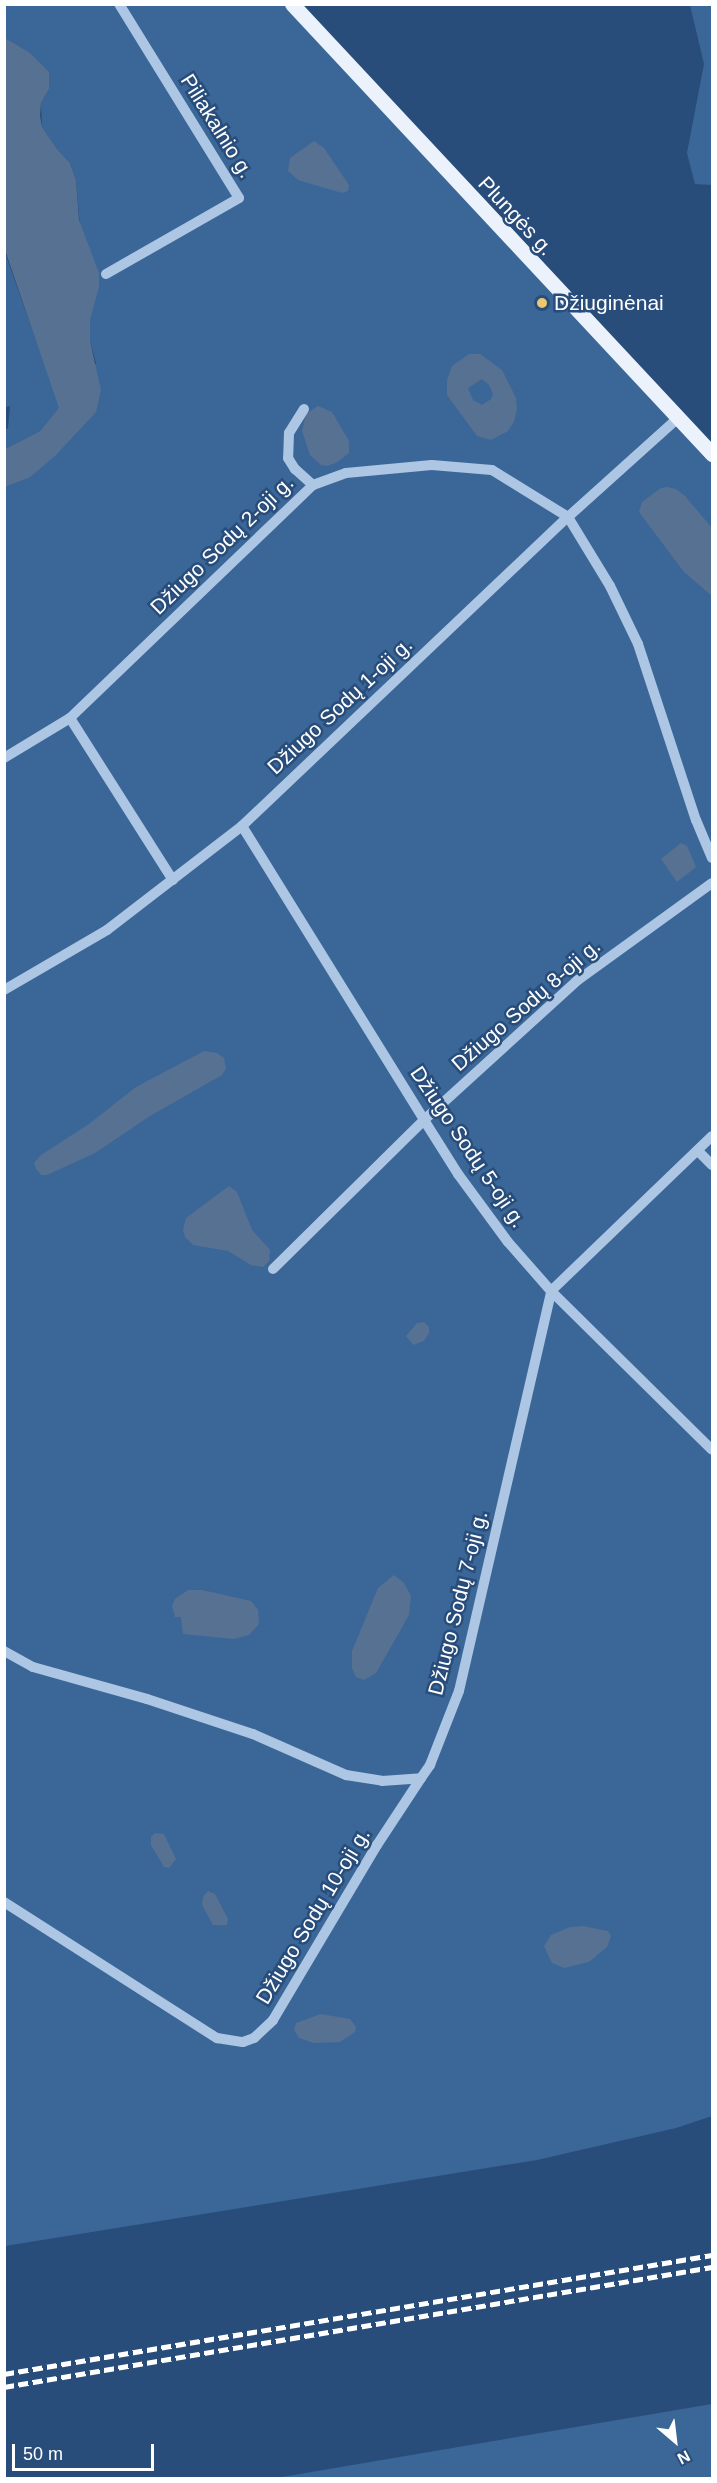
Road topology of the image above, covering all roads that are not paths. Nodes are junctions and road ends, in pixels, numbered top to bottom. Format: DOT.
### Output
graph roads {
  1 [pos="119,4"];
  2 [pos="292,4"];
  3 [pos="106,274"];
  4 [pos="304,409"];
  5 [pos="678,418"];
  6 [pos="712,454"];
  7 [pos="313,485"];
  8 [pos="568,518"];
  9 [pos="70,718"];
  10 [pos="4,758"];
  11 [pos="242,826"];
  12 [pos="712,858"];
  13 [pos="173,880"];
  14 [pos="712,883"];
  15 [pos="4,990"];
  16 [pos="424,1120"];
  17 [pos="712,1136"];
  18 [pos="698,1151"];
  19 [pos="712,1165"];
  20 [pos="273,1269"];
  21 [pos="551,1291"];
  22 [pos="712,1450"];
  23 [pos="4,1650"];
  24 [pos="422,1778"];
  25 [pos="4,1902"];
  1 -- 3 [label="street, Piliakalnio g."];
  2 -- 5 [label="main road, Plungės g."];
  4 -- 7 [label="street"];
  5 -- 6 [label="main road, Plungės g."];
  5 -- 8 [label="street, Džiugo Sodų 1-oji g."];
  7 -- 8 [label="street, Džiugo Sodų 2-oji g."];
  7 -- 9 [label="street, Džiugo Sodų 2-oji g."];
  8 -- 11 [label="street, Džiugo Sodų 1-oji g."];
  8 -- 12 [label="street"];
  9 -- 10 [label="street, Džiugo Sodų 2-oji g."];
  9 -- 13 [label="street"];
  11 -- 13 [label="street, Džiugo Sodų 1-oji g."];
  11 -- 16 [label="street, Džiugo Sodų 5-oji g."];
  13 -- 15 [label="street, Džiugo Sodų 1-oji g."];
  14 -- 16 [label="street, Džiugo Sodų 8-oji g."];
  16 -- 20 [label="street, Džiugo Sodų 8-oji g."];
  16 -- 21 [label="street, Džiugo Sodų 5-oji g."];
  17 -- 18 [label="street"];
  18 -- 19 [label="street"];
  18 -- 21 [label="street"];
  21 -- 22 [label="street, Džiugo Sodų 5-oji g."];
  21 -- 24 [label="street, Džiugo Sodų 7-oji g."];
  23 -- 24 [label="street"];
  24 -- 25 [label="street, Džiugo Sodų 10-oji g."];
}
